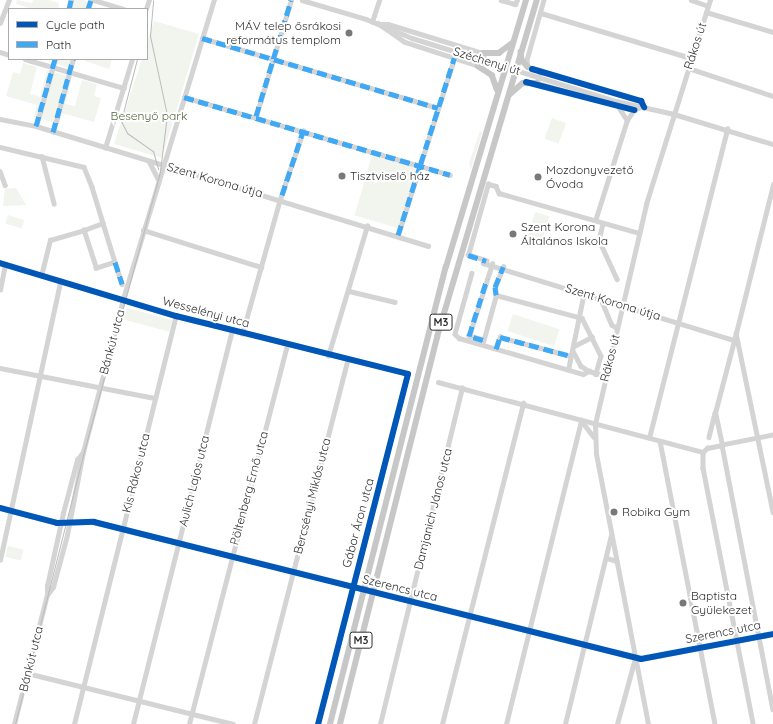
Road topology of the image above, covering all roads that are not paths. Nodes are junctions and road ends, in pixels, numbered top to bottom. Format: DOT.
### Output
graph roads {
  1 [pos="9,0"];
  2 [pos="94,0"];
  3 [pos="214,0"];
  4 [pos="291,0"];
  5 [pos="302,0"];
  6 [pos="379,0"];
  7 [pos="501,0"];
  8 [pos="526,0"];
  9 [pos="537,0"];
  10 [pos="544,0"];
  11 [pos="691,0"];
  12 [pos="710,0"];
  13 [pos="516,2"];
  14 [pos="708,6"];
  15 [pos="121,8"];
  16 [pos="706,12"];
  17 [pos="540,13"];
  18 [pos="372,22"];
  19 [pos="0,23"];
  20 [pos="378,24"];
  21 [pos="773,32"];
  22 [pos="202,38"];
  23 [pos="513,42"];
  24 [pos="520,51"];
  25 [pos="483,53"];
  26 [pos="273,58"];
  27 [pos="454,58"];
  28 [pos="691,58"];
  29 [pos="28,60"];
  30 [pos="55,60"];
  31 [pos="73,60"];
  32 [pos="132,60"];
  33 [pos="478,66"];
  34 [pos="53,67"];
  35 [pos="528,67"];
  36 [pos="688,68"];
  37 [pos="69,72"];
  38 [pos="540,72"];
  39 [pos="537,83"];
  40 [pos="124,88"];
  41 [pos="498,93"];
  42 [pos="773,96"];
  43 [pos="184,97"];
  44 [pos="506,99"];
  45 [pos="618,106"];
  46 [pos="644,107"];
  47 [pos="438,108"];
  48 [pos="634,110"];
  49 [pos="674,114"];
  50 [pos="256,116"];
  51 [pos="0,119"];
  52 [pos="627,120"];
  53 [pos="36,126"];
  54 [pos="727,129"];
  55 [pos="303,131"];
  56 [pos="53,132"];
  57 [pos="773,144"];
  58 [pos="0,147"];
  59 [pos="105,148"];
  60 [pos="42,156"];
  61 [pos="149,161"];
  62 [pos="164,165"];
  63 [pos="420,167"];
  64 [pos="0,171"];
  65 [pos="450,175"];
  66 [pos="158,179"];
  67 [pos="5,185"];
  68 [pos="773,185"];
  69 [pos="280,199"];
  70 [pos="54,203"];
  71 [pos="595,221"];
  72 [pos="103,223"];
  73 [pos="603,224"];
  74 [pos="367,226"];
  75 [pos="84,230"];
  76 [pos="143,230"];
  77 [pos="639,233"];
  78 [pos="398,236"];
  79 [pos="428,246"];
  80 [pos="115,262"];
  81 [pos="2,264"];
  82 [pos="492,264"];
  83 [pos="261,267"];
  84 [pos="503,267"];
  85 [pos="472,273"];
  86 [pos="41,276"];
  87 [pos="617,279"];
  88 [pos="486,281"];
  89 [pos="60,282"];
  90 [pos="122,284"];
  91 [pos="495,288"];
  92 [pos="0,290"];
  93 [pos="349,291"];
  94 [pos="584,292"];
  95 [pos="496,295"];
  96 [pos="600,297"];
  97 [pos="123,299"];
  98 [pos="395,302"];
  99 [pos="623,305"];
  100 [pos="176,316"];
  101 [pos="578,317"];
  102 [pos="679,322"];
  103 [pos="617,328"];
  104 [pos="232,331"];
  105 [pos="736,333"];
  106 [pos="242,334"];
  107 [pos="592,337"];
  108 [pos="734,340"];
  109 [pos="482,343"];
  110 [pos="287,345"];
  111 [pos="496,349"];
  112 [pos="573,351"];
  113 [pos="328,356"];
  114 [pos="347,361"];
  115 [pos="0,368"];
  116 [pos="568,370"];
  117 [pos="589,371"];
  118 [pos="408,374"];
  119 [pos="596,374"];
  120 [pos="39,375"];
  121 [pos="605,376"];
  122 [pos="438,382"];
  123 [pos="100,388"];
  124 [pos="462,388"];
  125 [pos="154,398"];
  126 [pos="522,403"];
  127 [pos="715,413"];
  128 [pos="581,420"];
  129 [pos="595,424"];
  130 [pos="773,435"];
  131 [pos="594,437"];
  132 [pos="649,438"];
  133 [pos="709,438"];
  134 [pos="758,438"];
  135 [pos="660,441"];
  136 [pos="722,445"];
  137 [pos="83,452"];
  138 [pos="703,452"];
  139 [pos="0,508"];
  140 [pos="12,511"];
  141 [pos="773,512"];
  142 [pos="70,522"];
  143 [pos="61,523"];
  144 [pos="122,529"];
  145 [pos="612,534"];
  146 [pos="178,543"];
  147 [pos="607,551"];
  148 [pos="615,552"];
  149 [pos="231,556"];
  150 [pos="606,559"];
  151 [pos="0,560"];
  152 [pos="617,561"];
  153 [pos="292,572"];
  154 [pos="352,588"];
  155 [pos="363,591"];
  156 [pos="373,593"];
  157 [pos="47,595"];
  158 [pos="410,602"];
  159 [pos="469,617"];
  160 [pos="528,632"];
  161 [pos="773,634"];
  162 [pos="759,636"];
  163 [pos="737,641"];
  164 [pos="584,645"];
  165 [pos="699,648"];
  166 [pos="635,658"];
  167 [pos="28,673"];
  168 [pos="628,682"];
  169 [pos="640,683"];
  170 [pos="84,688"];
  171 [pos="139,700"];
  172 [pos="773,709"];
  173 [pos="192,714"];
  174 [pos="14,724"];
  175 [pos="74,724"];
  176 [pos="133,724"];
  177 [pos="189,724"];
  178 [pos="233,724"];
  179 [pos="254,724"];
  180 [pos="318,724"];
  181 [pos="330,724"];
  182 [pos="340,724"];
  183 [pos="380,724"];
  184 [pos="442,724"];
  185 [pos="506,724"];
  186 [pos="565,724"];
  187 [pos="617,724"];
  188 [pos="648,724"];
  189 [pos="714,724"];
  190 [pos="753,724"];
  1 -- 19 [label="street"];
  2 -- 15 [label="street"];
  3 -- 22 [label="street, Bánkút utca"];
  4 -- 26 [label="street"];
  5 -- 18 [label="street, Széchenyi út"];
  6 -- 18 [label="street"];
  7 -- 13 [label="street"];
  8 -- 23 [label="main road, M3"];
  9 -- 24 [label="main road, M3"];
  10 -- 17 [label="street"];
  11 -- 14 [label="street"];
  12 -- 14 [label="street, Rákos út"];
  14 -- 16 [label="street, Rákos út"];
  16 -- 21 [label="street"];
  16 -- 28 [label="street, Rákos út"];
  17 -- 28 [label="street"];
  17 -- 35 [label="street"];
  18 -- 20 [label="street, Széchenyi út"];
  20 -- 25 [label="street"];
  20 -- 27 [label="street"];
  20 -- 46 [label="street, Széchenyi út, bridge"];
  22 -- 26 [label="street"];
  22 -- 43 [label="street, Bánkút utca"];
  23 -- 25 [label="main road"];
  23 -- 41 [label="main road, M3"];
  24 -- 35 [label="main road"];
  24 -- 44 [label="main road, M3"];
  25 -- 33 [label="street"];
  26 -- 47 [label="street"];
  26 -- 50 [label="street"];
  27 -- 33 [label="street"];
  27 -- 47 [label="street"];
  28 -- 36 [label="street, Rákos út"];
  29 -- 34 [label="street"];
  30 -- 34 [label="street"];
  31 -- 37 [label="street"];
  32 -- 40 [label="street"];
  33 -- 41 [label="main road"];
  34 -- 37 [label="street"];
  34 -- 53 [label="street"];
  35 -- 38 [label="street"];
  36 -- 42 [label="street"];
  36 -- 49 [label="street, Rákos út"];
  37 -- 40 [label="street"];
  37 -- 56 [label="street"];
  38 -- 39 [label="street"];
  38 -- 46 [label="street"];
  39 -- 44 [label="main road"];
  39 -- 45 [label="street"];
  40 -- 59 [label="street"];
  41 -- 155 [label="main road, M3"];
  43 -- 50 [label="street"];
  43 -- 62 [label="street, Bánkút utca"];
  44 -- 156 [label="main road, M3"];
  45 -- 48 [label="street"];
  45 -- 52 [label="street"];
  46 -- 48 [label="street"];
  46 -- 49 [label="street, Széchenyi út"];
  47 -- 63 [label="street"];
  48 -- 52 [label="street"];
  49 -- 54 [label="street, Széchenyi út"];
  49 -- 77 [label="street, Rákos út"];
  50 -- 55 [label="street"];
  51 -- 53 [label="street, Szent Korona útja"];
  52 -- 71 [label="street"];
  53 -- 56 [label="street, Szent Korona útja"];
  54 -- 57 [label="street, Széchenyi út"];
  54 -- 102 [label="street"];
  55 -- 63 [label="street"];
  55 -- 69 [label="street"];
  56 -- 59 [label="street, Szent Korona útja"];
  58 -- 60 [label="street"];
  59 -- 61 [label="street, Szent Korona útja"];
  60 -- 70 [label="street"];
  60 -- 72 [label="street"];
  61 -- 62 [label="street, Szent Korona útja"];
  61 -- 66 [label="street"];
  62 -- 66 [label="street, Bánkút utca"];
  62 -- 69 [label="street, Szent Korona útja"];
  63 -- 65 [label="street"];
  63 -- 78 [label="street"];
  64 -- 67 [label="street"];
  66 -- 76 [label="street, Bánkút utca"];
  68 -- 105 [label="street"];
  69 -- 74 [label="street, Szent Korona útja"];
  69 -- 83 [label="street"];
  71 -- 73 [label="street"];
  71 -- 82 [label="street, Szent Korona útja"];
  72 -- 75 [label="street"];
  72 -- 80 [label="street"];
  73 -- 77 [label="street"];
  73 -- 87 [label="street"];
  74 -- 78 [label="street, Szent Korona útja"];
  74 -- 93 [label="street"];
  75 -- 80 [label="street"];
  75 -- 86 [label="street"];
  76 -- 83 [label="street"];
  76 -- 97 [label="street, Bánkút utca"];
  77 -- 99 [label="street, Rákos út"];
  78 -- 79 [label="street, Szent Korona útja"];
  80 -- 90 [label="street"];
  81 -- 86 [label="street, Wesselényi utca"];
  81 -- 92 [label="street"];
  82 -- 84 [label="street, Szent Korona útja"];
  82 -- 88 [label="street"];
  83 -- 106 [label="street"];
  84 -- 91 [label="street"];
  84 -- 94 [label="street, Szent Korona útja"];
  85 -- 109 [label="street"];
  86 -- 89 [label="street, Wesselényi utca"];
  88 -- 91 [label="street"];
  88 -- 109 [label="street"];
  89 -- 97 [label="street, Wesselényi utca"];
  89 -- 120 [label="street"];
  91 -- 95 [label="street"];
  93 -- 98 [label="street"];
  93 -- 113 [label="street"];
  94 -- 96 [label="street, Szent Korona útja"];
  94 -- 101 [label="street"];
  95 -- 101 [label="street, Szent Korona útja"];
  95 -- 109 [label="street"];
  96 -- 99 [label="street, Szent Korona útja"];
  96 -- 103 [label="street"];
  97 -- 100 [label="street, Wesselényi utca"];
  97 -- 123 [label="street, Bánkút utca"];
  99 -- 102 [label="street, Szent Korona útja"];
  99 -- 103 [label="street, Rákos út"];
  100 -- 104 [label="street, Wesselényi utca"];
  100 -- 125 [label="street, Kis Rákos utca"];
  101 -- 107 [label="street"];
  101 -- 112 [label="street"];
  102 -- 108 [label="street, Szent Korona útja"];
  102 -- 132 [label="street"];
  103 -- 121 [label="street, Rákos út"];
  104 -- 106 [label="street, Wesselényi utca"];
  104 -- 146 [label="street, Aulich Lajos utca"];
  105 -- 108 [label="street"];
  105 -- 134 [label="street"];
  106 -- 110 [label="street, Wesselényi utca"];
  107 -- 112 [label="street"];
  107 -- 119 [label="street"];
  108 -- 127 [label="street"];
  109 -- 111 [label="street"];
  110 -- 113 [label="street, Wesselényi utca"];
  110 -- 149 [label="street, Pöltenberg Ernő utca"];
  111 -- 112 [label="street"];
  111 -- 116 [label="street"];
  112 -- 116 [label="street"];
  112 -- 117 [label="street"];
  113 -- 114 [label="street, Wesselényi utca"];
  114 -- 118 [label="street, Wesselényi utca"];
  114 -- 153 [label="street, Bercsényi Miklós utca"];
  115 -- 120 [label="street"];
  116 -- 117 [label="street"];
  117 -- 119 [label="street"];
  118 -- 154 [label="street, Gábor Áron utca"];
  119 -- 121 [label="street"];
  120 -- 123 [label="street"];
  120 -- 140 [label="street"];
  121 -- 129 [label="street, Rákos út"];
  122 -- 124 [label="street"];
  123 -- 125 [label="street"];
  123 -- 137 [label="street, Bánkút utca"];
  124 -- 126 [label="street"];
  124 -- 158 [label="street, Damjanich János utca"];
  125 -- 144 [label="street, Kis Rákos utca"];
  126 -- 128 [label="street"];
  126 -- 159 [label="street"];
  127 -- 133 [label="street"];
  127 -- 136 [label="street"];
  128 -- 129 [label="street"];
  128 -- 131 [label="street"];
  128 -- 160 [label="street"];
  129 -- 131 [label="street, Rákos út"];
  129 -- 132 [label="street"];
  130 -- 134 [label="street"];
  131 -- 145 [label="street, Rákos út"];
  132 -- 135 [label="street"];
  134 -- 136 [label="street"];
  134 -- 141 [label="street"];
  135 -- 138 [label="street"];
  135 -- 165 [label="street"];
  136 -- 138 [label="street"];
  136 -- 162 [label="street"];
  137 -- 142 [label="street, Bánkút utca"];
  137 -- 143 [label="street, Bánkút utca"];
  138 -- 163 [label="street"];
  139 -- 140 [label="street, Szerencs utca"];
  140 -- 143 [label="street, Szerencs utca"];
  140 -- 151 [label="street"];
  142 -- 143 [label="street, Szerencs utca"];
  142 -- 144 [label="street, Szerencs utca"];
  142 -- 157 [label="street, Bánkút utca"];
  143 -- 157 [label="street, Bánkút utca"];
  144 -- 146 [label="street, Szerencs utca"];
  144 -- 170 [label="street, Kis Rákos utca"];
  145 -- 147 [label="street"];
  145 -- 148 [label="street, Rákos út"];
  146 -- 149 [label="street, Szerencs utca"];
  146 -- 171 [label="street, Aulich Lajos utca"];
  147 -- 148 [label="street"];
  147 -- 150 [label="street"];
  148 -- 150 [label="street"];
  148 -- 152 [label="street, Rákos út"];
  149 -- 153 [label="street, Szerencs utca"];
  149 -- 173 [label="street, Pöltenberg Ernő utca"];
  150 -- 152 [label="street"];
  150 -- 164 [label="street"];
  152 -- 166 [label="street, Rákos út"];
  153 -- 154 [label="street, Szerencs utca"];
  153 -- 179 [label="street, Bercsényi Miklós utca"];
  154 -- 155 [label="street, Szerencs utca"];
  154 -- 180 [label="street, Gábor Áron utca"];
  155 -- 156 [label="street, Szerencs utca"];
  155 -- 181 [label="main road, M3"];
  156 -- 158 [label="street, Szerencs utca"];
  156 -- 182 [label="main road, M3"];
  157 -- 167 [label="street, Bánkút utca"];
  158 -- 159 [label="street, Szerencs utca"];
  158 -- 183 [label="street, Damjanich János utca"];
  159 -- 160 [label="street, Szerencs utca"];
  159 -- 184 [label="street"];
  160 -- 164 [label="street, Szerencs utca"];
  160 -- 185 [label="street"];
  161 -- 162 [label="street, Szerencs utca"];
  162 -- 163 [label="street, Szerencs utca"];
  162 -- 172 [label="street"];
  163 -- 165 [label="street, Szerencs utca"];
  163 -- 190 [label="street"];
  164 -- 166 [label="street, Szerencs utca"];
  164 -- 186 [label="street"];
  165 -- 166 [label="street, Szerencs utca"];
  165 -- 189 [label="street"];
  166 -- 168 [label="street"];
  166 -- 169 [label="street, Rákos út"];
  167 -- 170 [label="street"];
  167 -- 174 [label="street, Bánkút utca"];
  168 -- 169 [label="street"];
  168 -- 187 [label="street"];
  169 -- 188 [label="street, Rákos út"];
  170 -- 171 [label="street"];
  170 -- 175 [label="street, Kis Rákos utca"];
  171 -- 173 [label="street"];
  171 -- 176 [label="street, Aulich Lajos utca"];
  173 -- 177 [label="street, Pöltenberg Ernő utca"];
  173 -- 178 [label="street"];
}
